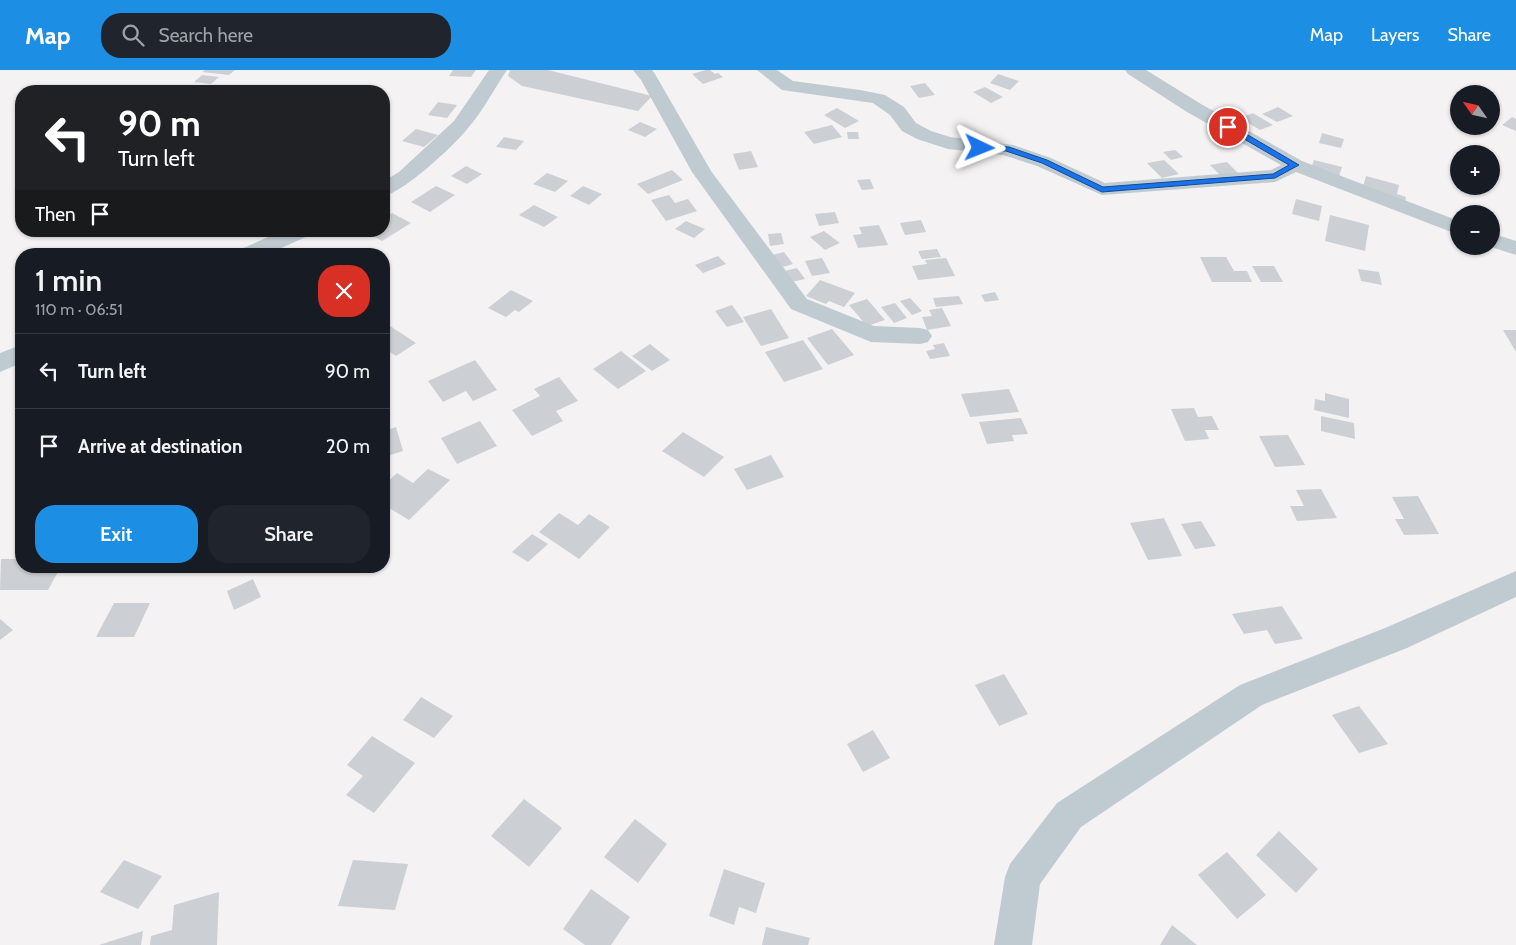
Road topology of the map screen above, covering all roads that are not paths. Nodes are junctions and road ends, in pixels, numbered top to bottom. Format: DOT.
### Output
graph roads {
  1 [pos="498,70"];
  2 [pos="642,70"];
  3 [pos="766,70"];
  4 [pos="1134,70"];
  5 [pos="1295,165"];
  6 [pos="390,186"];
  7 [pos="1450,226"];
  8 [pos="287,237"];
  9 [pos="1500,243"];
  10 [pos="263,248"];
  11 [pos="1516,248"];
  12 [pos="920,336"];
  13 [pos="15,356"];
  14 [pos="0,363"];
  15 [pos="1516,583"];
  16 [pos="1013,945"];
  1 -- 6 [label="street"];
  2 -- 12 [label="street"];
  3 -- 5 [label="street"];
  4 -- 5 [label="street"];
  5 -- 7 [label="street"];
  8 -- 10 [label="street"];
  9 -- 11 [label="street"];
  13 -- 14 [label="street"];
  15 -- 16 [label="street"];
}
